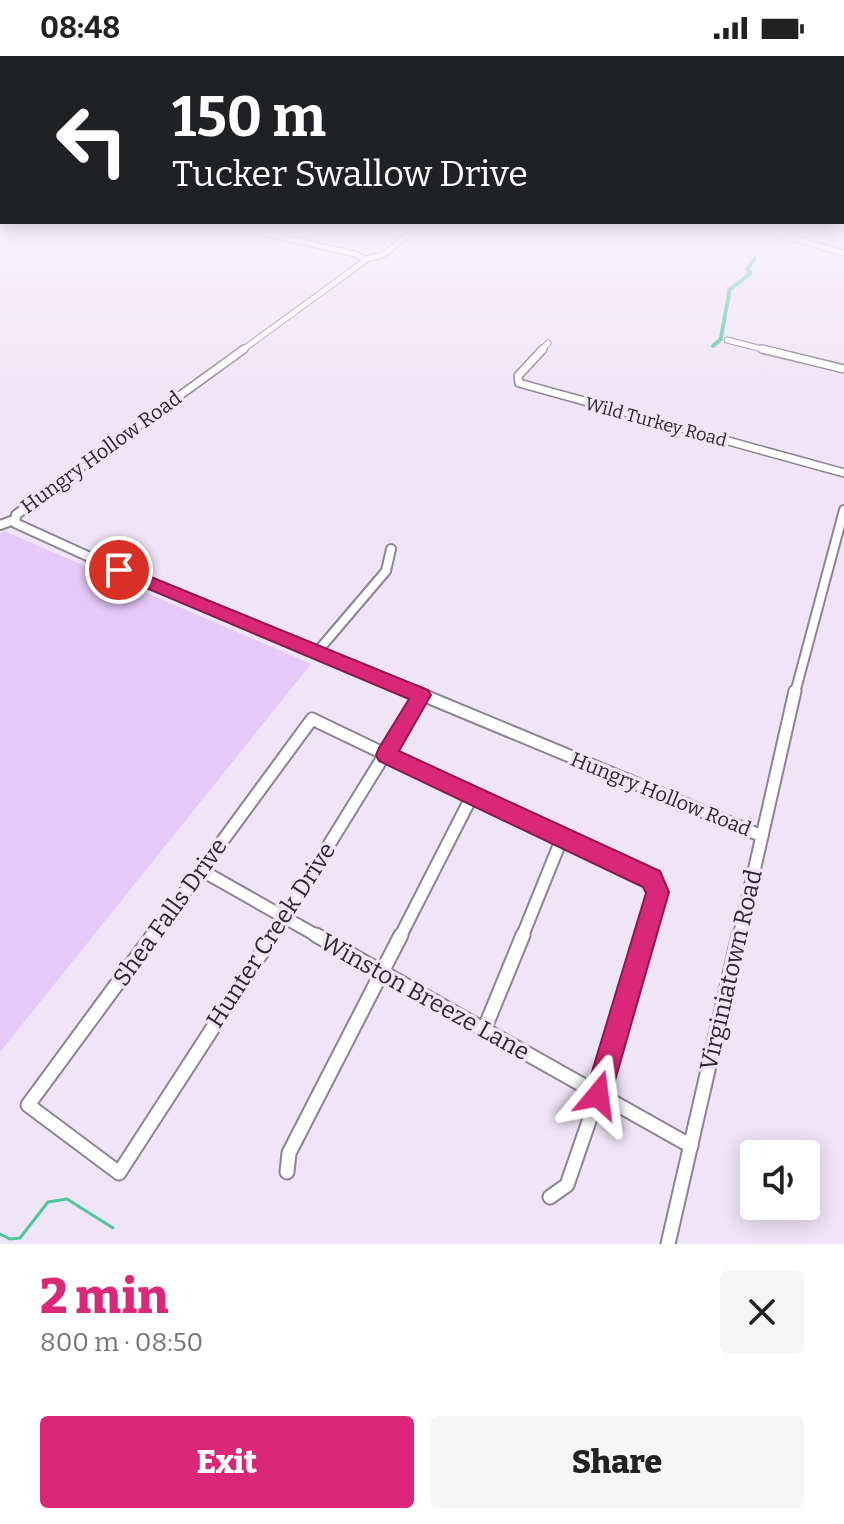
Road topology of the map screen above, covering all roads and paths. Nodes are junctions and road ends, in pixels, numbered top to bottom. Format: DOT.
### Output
graph roads {
  1 [pos="328,286"];
  2 [pos="727,340"];
  3 [pos="548,343"];
  4 [pos="844,369"];
  5 [pos="844,473"];
  6 [pos="844,510"];
  7 [pos="14,520"];
  8 [pos="0,525"];
  9 [pos="391,549"];
  10 [pos="317,652"];
  11 [pos="421,695"];
  12 [pos="386,755"];
  13 [pos="472,796"];
  14 [pos="762,836"];
  15 [pos="562,838"];
  16 [pos="201,870"];
  17 [pos="283,917"];
  18 [pos="380,972"];
  19 [pos="484,1030"];
  20 [pos="598,1095"];
  21 [pos="691,1146"];
  22 [pos="287,1172"];
  23 [pos="119,1173"];
  24 [pos="550,1197"];
  25 [pos="668,1244"];
  1 -- 7 [label="street, Hungry Hollow Road"];
  2 -- 4 [label="street"];
  3 -- 5 [label="street, Wild Turkey Road"];
  6 -- 14 [label="street, Virginiatown Road"];
  7 -- 8 [label="street"];
  7 -- 10 [label="street, Hungry Hollow Road"];
  9 -- 10 [label="street"];
  10 -- 11 [label="street, Hungry Hollow Road"];
  11 -- 12 [label="street, Hunter Creek Drive"];
  11 -- 14 [label="street, Hungry Hollow Road"];
  12 -- 13 [label="street"];
  12 -- 16 [label="street, Shea Falls Drive"];
  12 -- 17 [label="street, Hunter Creek Drive"];
  13 -- 15 [label="street"];
  13 -- 18 [label="street"];
  14 -- 21 [label="street, Virginiatown Road"];
  15 -- 19 [label="street"];
  15 -- 20 [label="street"];
  16 -- 17 [label="street, Winston Breeze Lane"];
  16 -- 23 [label="street, Shea Falls Drive"];
  17 -- 18 [label="street, Winston Breeze Lane"];
  17 -- 23 [label="street, Hunter Creek Drive"];
  18 -- 19 [label="street, Winston Breeze Lane"];
  18 -- 22 [label="street"];
  19 -- 20 [label="street, Winston Breeze Lane"];
  20 -- 21 [label="street, Winston Breeze Lane"];
  20 -- 24 [label="street"];
  21 -- 25 [label="street, Virginiatown Road"];
}
